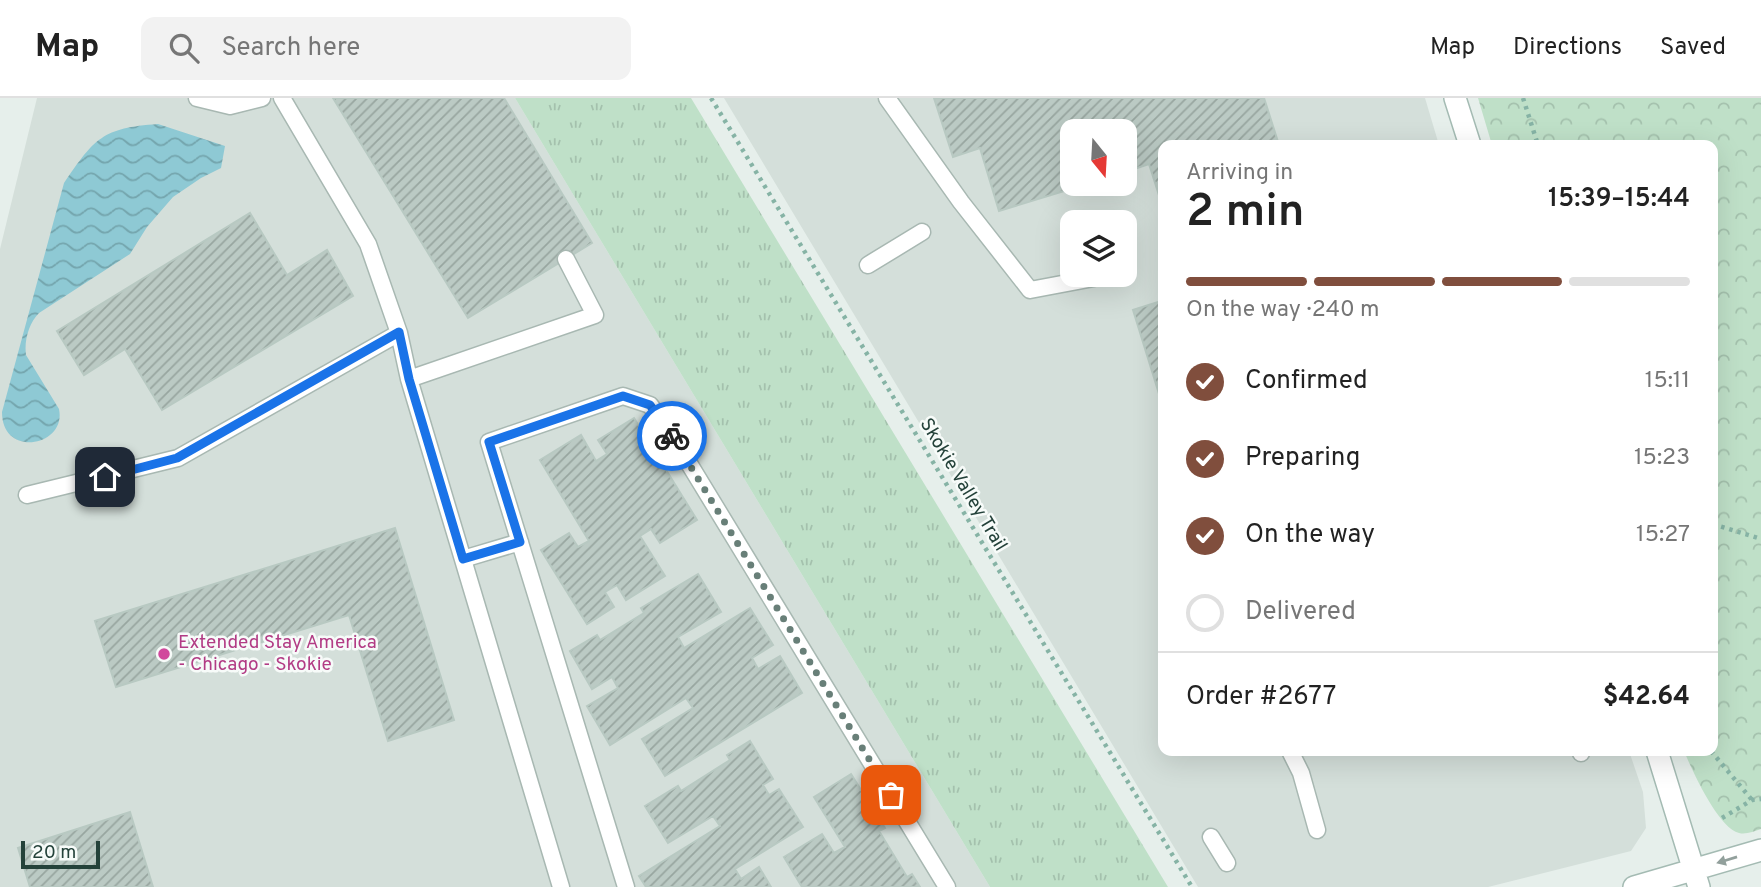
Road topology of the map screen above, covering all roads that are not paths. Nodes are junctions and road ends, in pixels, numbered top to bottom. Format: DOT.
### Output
graph roads {
  1 [pos="197,98"];
  2 [pos="262,98"];
  3 [pos="282,98"];
  4 [pos="887,98"];
  5 [pos="1455,98"];
  6 [pos="1468,140"];
  7 [pos="922,232"];
  8 [pos="566,259"];
  9 [pos="868,265"];
  10 [pos="1060,284"];
  11 [pos="399,332"];
  12 [pos="409,379"];
  13 [pos="27,495"];
  14 [pos="520,542"];
  15 [pos="463,559"];
  16 [pos="1292,756"];
  17 [pos="1659,756"];
  18 [pos="1317,830"];
  19 [pos="1211,837"];
  20 [pos="1761,850"];
  21 [pos="1227,863"];
  22 [pos="1696,879"];
  23 [pos="561,887"];
  24 [pos="626,887"];
  25 [pos="947,887"];
  26 [pos="1634,887"];
  1 -- 2 [label="lane"];
  3 -- 11 [label="lane"];
  4 -- 10 [label="lane"];
  5 -- 6 [label="street"];
  7 -- 9 [label="lane"];
  8 -- 12 [label="lane"];
  11 -- 12 [label="lane"];
  11 -- 13 [label="lane"];
  12 -- 15 [label="lane"];
  14 -- 15 [label="lane"];
  14 -- 24 [label="lane"];
  14 -- 25 [label="lane"];
  15 -- 23 [label="lane"];
  16 -- 18 [label="lane"];
  17 -- 22 [label="street"];
  19 -- 21 [label="lane"];
  20 -- 22 [label="street, one-way"];
  22 -- 26 [label="street"];
}
